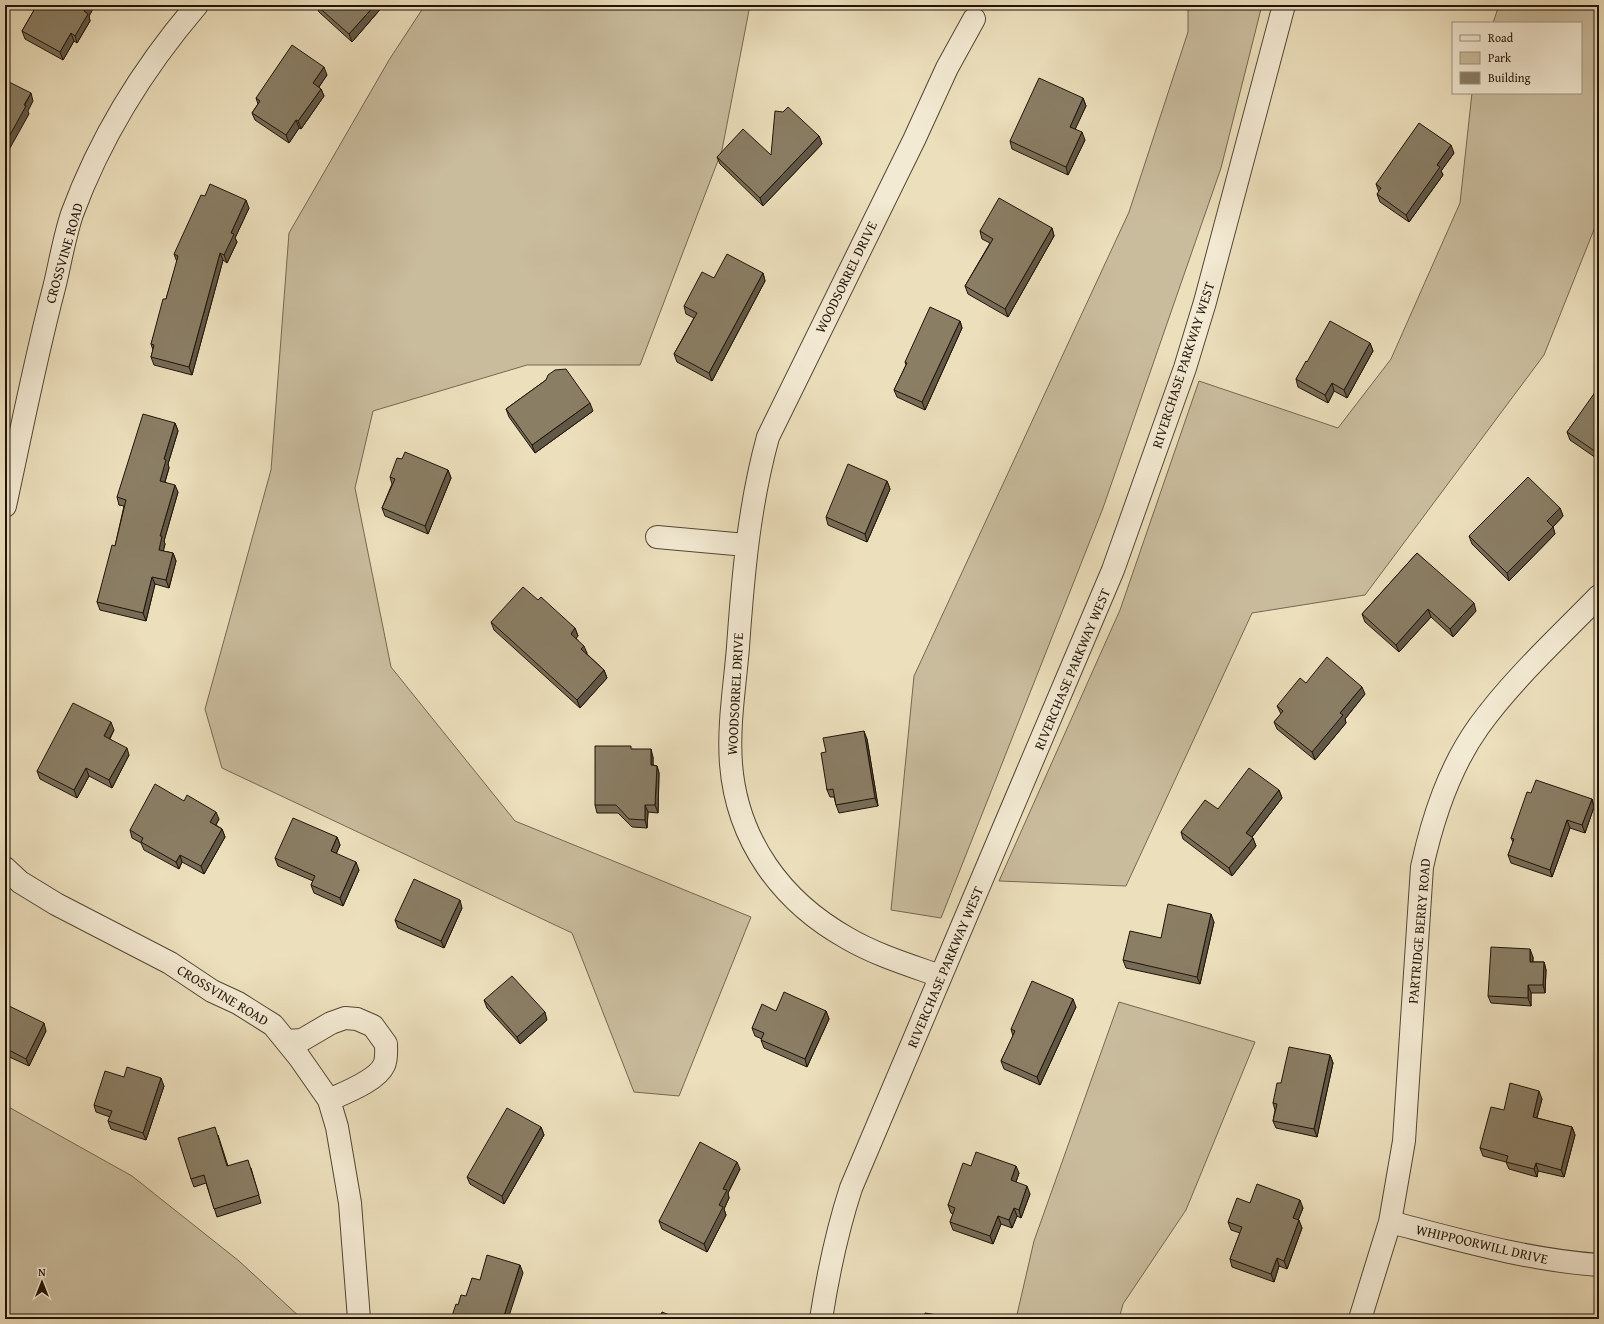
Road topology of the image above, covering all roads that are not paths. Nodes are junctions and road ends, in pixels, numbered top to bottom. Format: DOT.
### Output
graph roads {
  1 [pos="197,5"];
  2 [pos="1284,5"];
  3 [pos="974,19"];
  4 [pos="5,506"];
  5 [pos="657,537"];
  6 [pos="746,545"];
  7 [pos="1599,596"];
  8 [pos="5,868"];
  9 [pos="940,976"];
  10 [pos="286,1041"];
  11 [pos="329,1100"];
  12 [pos="1390,1222"];
  13 [pos="1599,1265"];
  14 [pos="359,1319"];
  15 [pos="820,1319"];
  16 [pos="1360,1319"];
  1 -- 4 [label="street, CROSSVINE ROAD"];
  2 -- 9 [label="street, RIVERCHASE PARKWAY WEST"];
  3 -- 6 [label="street, WOODSORREL DRIVE"];
  5 -- 6 [label="street"];
  6 -- 9 [label="street, WOODSORREL DRIVE"];
  7 -- 12 [label="street, PARTRIDGE BERRY ROAD"];
  8 -- 10 [label="street, CROSSVINE ROAD"];
  9 -- 15 [label="street, RIVERCHASE PARKWAY WEST"];
  10 -- 11 [label="street, CROSSVINE ROAD"];
  10 -- 11 [label="street"];
  11 -- 14 [label="street, CROSSVINE ROAD"];
  12 -- 13 [label="street, WHIPPOORWILL DRIVE"];
  12 -- 16 [label="street, PARTRIDGE BERRY ROAD"];
}
